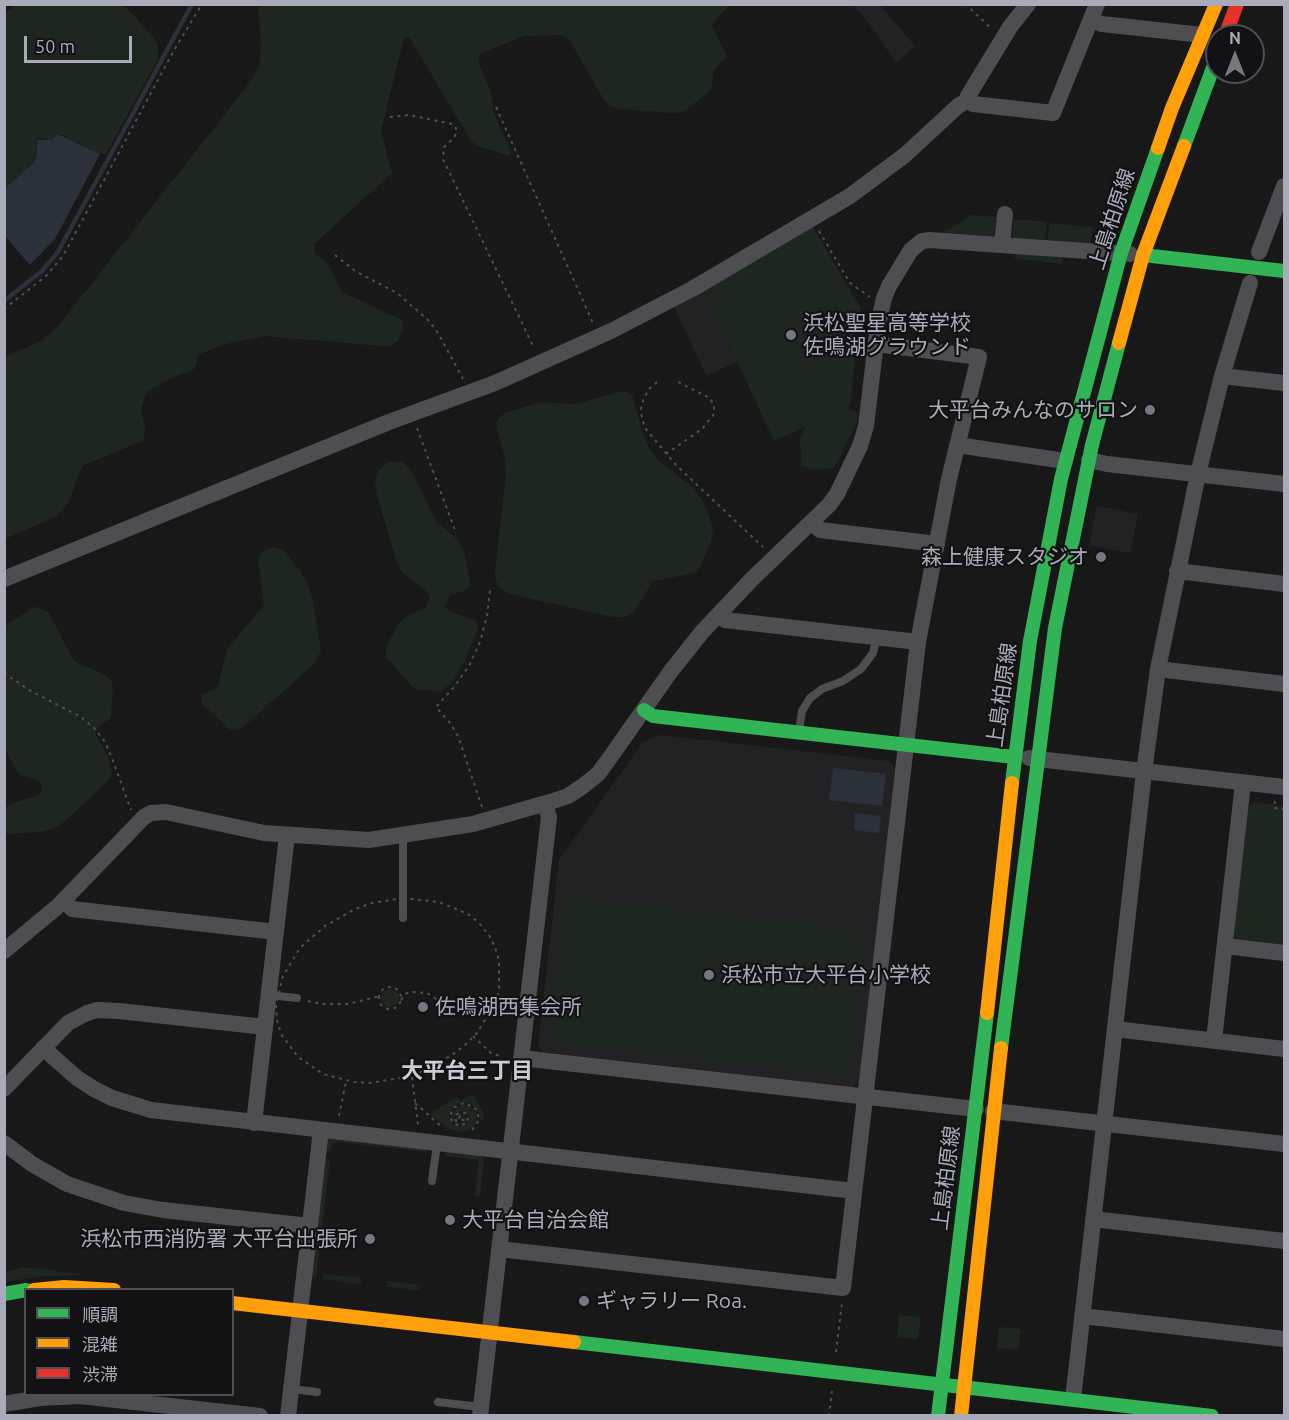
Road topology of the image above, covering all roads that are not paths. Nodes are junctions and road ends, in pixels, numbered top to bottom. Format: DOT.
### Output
graph roads {
  1 [pos="1028,4"];
  2 [pos="1216,4"];
  3 [pos="1237,4"];
  4 [pos="1094,12"];
  5 [pos="1230,24"];
  6 [pos="1202,35"];
  7 [pos="1207,84"];
  8 [pos="970,99"];
  9 [pos="1284,186"];
  10 [pos="1005,214"];
  11 [pos="1002,244"];
  12 [pos="1259,252"];
  13 [pos="1121,253"];
  14 [pos="1143,255"];
  15 [pos="1284,271"];
  16 [pos="1250,284"];
  17 [pos="876,344"];
  18 [pos="1222,376"];
  19 [pos="1284,383"];
  20 [pos="957,445"];
  21 [pos="1089,460"];
  22 [pos="1065,461"];
  23 [pos="1198,474"];
  24 [pos="1284,484"];
  25 [pos="812,522"];
  26 [pos="936,544"];
  27 [pos="1177,571"];
  28 [pos="4,579"];
  29 [pos="1284,584"];
  30 [pos="719,614"];
  31 [pos="877,637"];
  32 [pos="918,642"];
  33 [pos="1158,669"];
  34 [pos="1284,684"];
  35 [pos="644,710"];
  36 [pos="799,732"];
  37 [pos="906,744"];
  38 [pos="1014,757"];
  39 [pos="1037,759"];
  40 [pos="1144,772"];
  41 [pos="1243,783"];
  42 [pos="1280,794"];
  43 [pos="545,804"];
  44 [pos="287,835"];
  45 [pos="403,835"];
  46 [pos="64,900"];
  47 [pos="402,918"];
  48 [pos="276,932"];
  49 [pos="1225,946"];
  50 [pos="4,951"];
  51 [pos="1284,953"];
  52 [pos="273,995"];
  53 [pos="297,998"];
  54 [pos="265,1028"];
  55 [pos="1115,1029"];
  56 [pos="1214,1040"];
  57 [pos="43,1048"];
  58 [pos="1284,1048"];
  59 [pos="521,1058"];
  60 [pos="4,1089"];
  61 [pos="865,1097"];
  62 [pos="976,1109"];
  63 [pos="993,1111"];
  64 [pos="254,1123"];
  65 [pos="1104,1124"];
  66 [pos="329,1131"];
  67 [pos="442,1137"];
  68 [pos="4,1143"];
  69 [pos="1284,1144"];
  70 [pos="510,1152"];
  71 [pos="432,1181"];
  72 [pos="854,1191"];
  73 [pos="1093,1219"];
  74 [pos="310,1227"];
  75 [pos="1284,1241"];
  76 [pos="499,1249"];
  77 [pos="54,1288"];
  78 [pos="81,1288"];
  79 [pos="24,1290"];
  80 [pos="4,1294"];
  81 [pos="234,1303"];
  82 [pos="300,1311"];
  83 [pos="1082,1316"];
  84 [pos="489,1332"];
  85 [pos="1284,1339"];
  86 [pos="942,1384"];
  87 [pos="965,1386"];
  88 [pos="291,1389"];
  89 [pos="317,1392"];
  90 [pos="1073,1399"];
  91 [pos="438,1402"];
  92 [pos="4,1404"];
  93 [pos="480,1411"];
  94 [pos="260,1416"];
  95 [pos="288,1416"];
  96 [pos="938,1416"];
  97 [pos="961,1416"];
  98 [pos="1212,1416"];
  1 -- 8 [label="street"];
  2 -- 6 [label="street, 上島柏原線"];
  3 -- 5 [label="street"];
  4 -- 6 [label="street"];
  4 -- 8 [label="street"];
  6 -- 13 [label="street, 上島柏原線"];
  7 -- 14 [label="street, 上島柏原線"];
  8 -- 28 [label="street"];
  9 -- 12 [label="street"];
  10 -- 11 [label="street"];
  11 -- 13 [label="street"];
  11 -- 17 [label="street"];
  13 -- 14 [label="street"];
  13 -- 22 [label="street, 上島柏原線"];
  14 -- 15 [label="street"];
  14 -- 21 [label="street, 上島柏原線"];
  16 -- 18 [label="street"];
  17 -- 20 [label="street"];
  17 -- 25 [label="street"];
  18 -- 19 [label="street"];
  18 -- 23 [label="street"];
  20 -- 22 [label="street"];
  20 -- 26 [label="street"];
  21 -- 23 [label="street"];
  21 -- 39 [label="street, 上島柏原線"];
  22 -- 38 [label="street, 上島柏原線"];
  23 -- 24 [label="street"];
  23 -- 27 [label="street"];
  25 -- 26 [label="street"];
  25 -- 30 [label="street"];
  26 -- 32 [label="street"];
  27 -- 29 [label="street"];
  27 -- 33 [label="street"];
  30 -- 31 [label="street"];
  30 -- 35 [label="street"];
  31 -- 32 [label="street"];
  31 -- 36 [label="lane"];
  32 -- 37 [label="street"];
  33 -- 34 [label="street"];
  33 -- 40 [label="street"];
  35 -- 36 [label="street"];
  35 -- 43 [label="street"];
  36 -- 37 [label="street"];
  37 -- 38 [label="street"];
  37 -- 61 [label="street"];
  38 -- 39 [label="street"];
  38 -- 62 [label="street, 上島柏原線"];
  39 -- 40 [label="street"];
  39 -- 63 [label="street, 上島柏原線"];
  40 -- 41 [label="street"];
  40 -- 55 [label="street"];
  41 -- 42 [label="street"];
  41 -- 49 [label="street"];
  43 -- 45 [label="street"];
  43 -- 59 [label="street"];
  44 -- 45 [label="street"];
  44 -- 46 [label="street"];
  44 -- 48 [label="street"];
  45 -- 47 [label="lane"];
  46 -- 48 [label="street"];
  46 -- 50 [label="street"];
  48 -- 52 [label="street"];
  49 -- 51 [label="street"];
  49 -- 56 [label="street"];
  52 -- 53 [label="lane"];
  52 -- 54 [label="street"];
  54 -- 57 [label="street"];
  54 -- 64 [label="street"];
  55 -- 56 [label="street"];
  55 -- 65 [label="street"];
  56 -- 58 [label="street"];
  57 -- 60 [label="street"];
  57 -- 64 [label="street"];
  59 -- 61 [label="street"];
  59 -- 70 [label="street"];
  61 -- 62 [label="street"];
  61 -- 72 [label="street"];
  62 -- 86 [label="street, 上島柏原線"];
  63 -- 65 [label="street"];
  63 -- 87 [label="street, 上島柏原線"];
  64 -- 66 [label="street"];
  65 -- 69 [label="street"];
  65 -- 73 [label="street"];
  66 -- 67 [label="street"];
  66 -- 74 [label="street"];
  67 -- 70 [label="street"];
  67 -- 71 [label="lane"];
  68 -- 74 [label="street"];
  70 -- 72 [label="street"];
  70 -- 76 [label="street"];
  72 -- 76 [label="street"];
  73 -- 75 [label="street"];
  73 -- 83 [label="street"];
  74 -- 82 [label="street"];
  76 -- 84 [label="street"];
  77 -- 78 [label="street"];
  79 -- 80 [label="street"];
  81 -- 82 [label="street"];
  82 -- 84 [label="street"];
  82 -- 88 [label="street"];
  83 -- 85 [label="street"];
  83 -- 90 [label="street"];
  84 -- 86 [label="street"];
  84 -- 93 [label="street"];
  86 -- 87 [label="street"];
  86 -- 96 [label="street, 上島柏原線"];
  87 -- 90 [label="street"];
  87 -- 97 [label="street, 上島柏原線"];
  88 -- 89 [label="lane"];
  88 -- 95 [label="street"];
  90 -- 98 [label="street"];
  91 -- 93 [label="lane"];
  92 -- 94 [label="street"];
}
